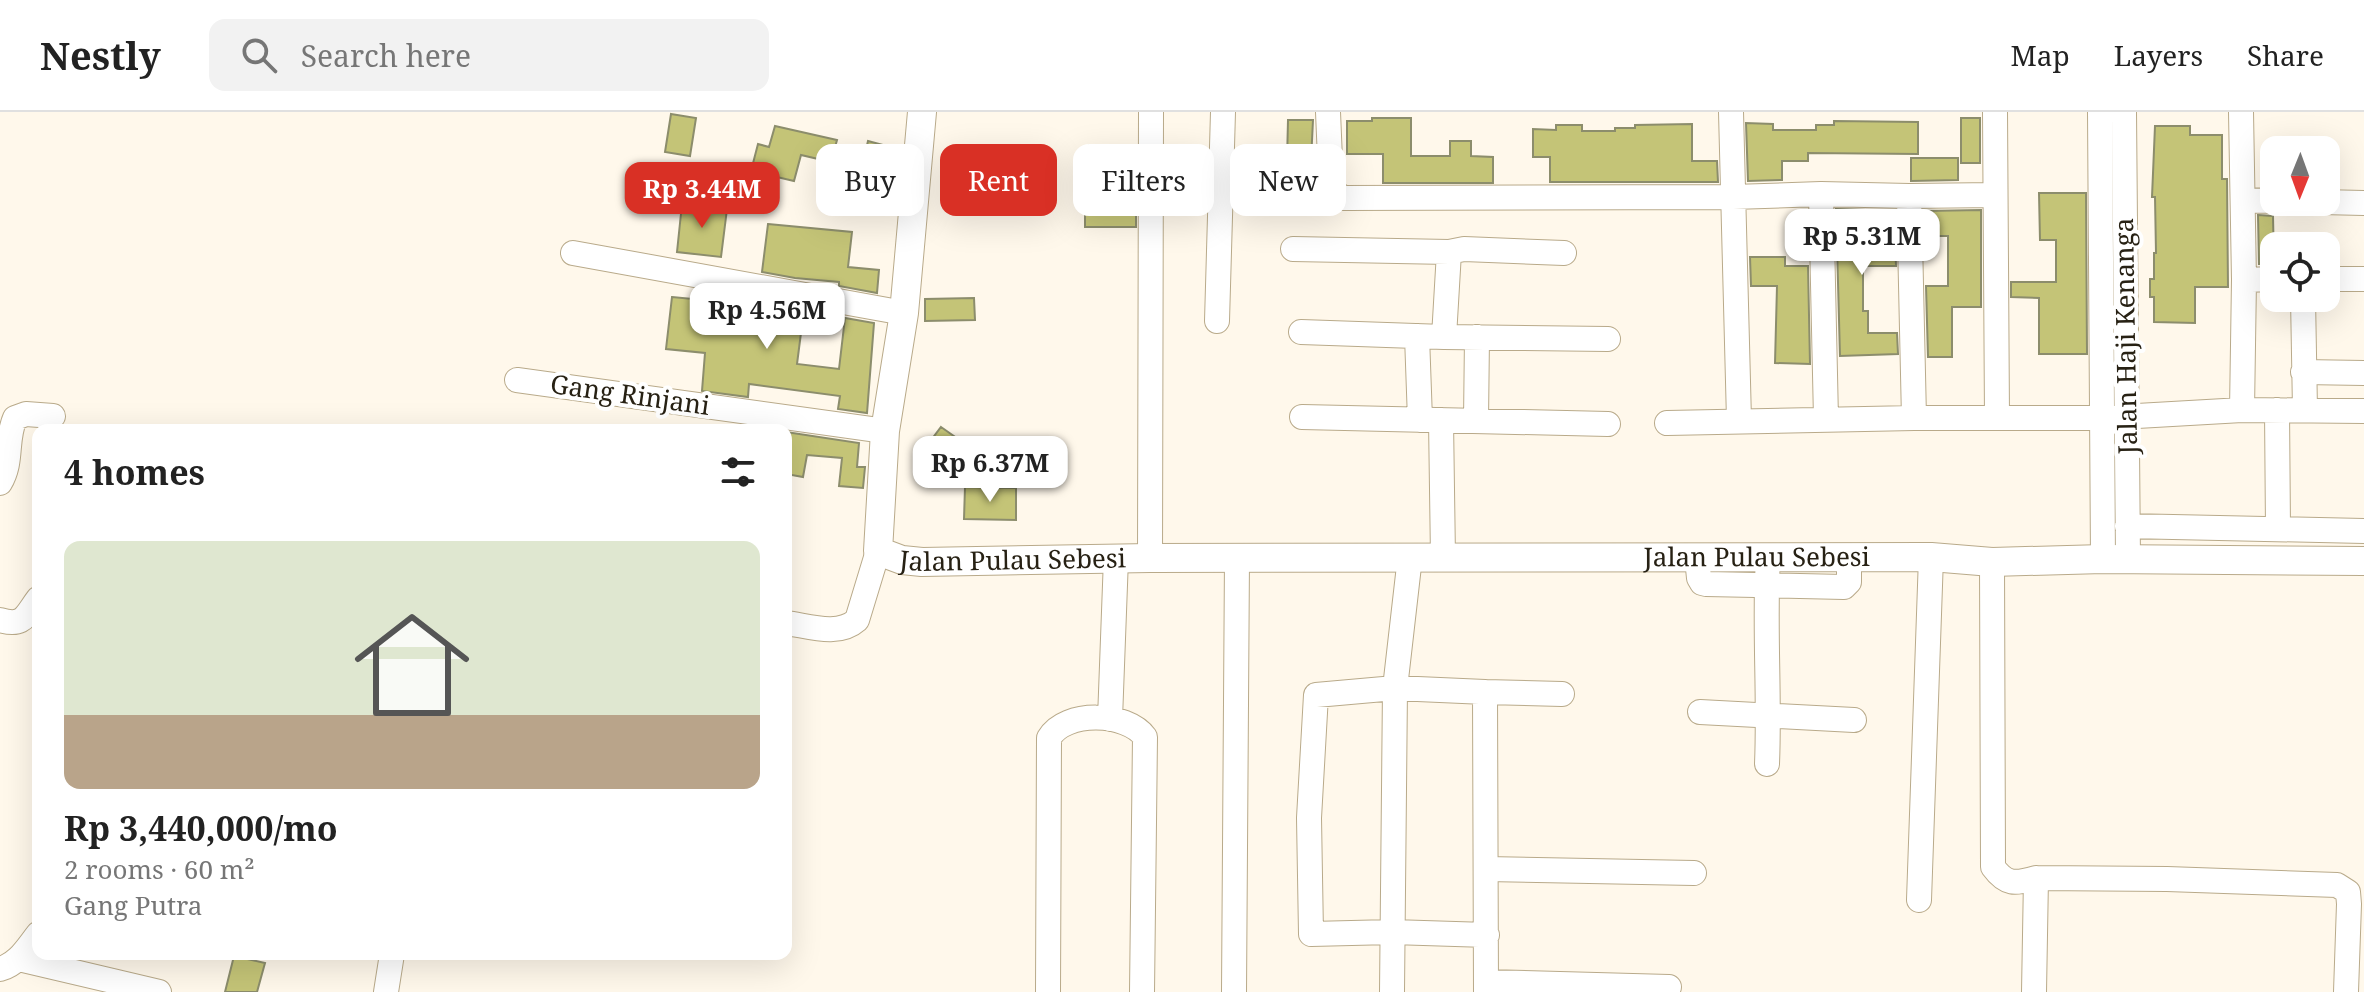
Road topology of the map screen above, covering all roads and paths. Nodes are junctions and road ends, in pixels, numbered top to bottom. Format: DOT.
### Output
graph roads {
  1 [pos="922,112"];
  2 [pos="1151,112"];
  3 [pos="1223,112"];
  4 [pos="1328,112"];
  5 [pos="1731,112"];
  6 [pos="1995,112"];
  7 [pos="2100,112"];
  8 [pos="2124,112"];
  9 [pos="2241,112"];
  10 [pos="1821,194"];
  11 [pos="1994,195"];
  12 [pos="1909,196"];
  13 [pos="1733,197"];
  14 [pos="2244,200"];
  15 [pos="2260,201"];
  16 [pos="2340,202"];
  17 [pos="2364,203"];
  18 [pos="1293,249"];
  19 [pos="1449,252"];
  20 [pos="573,253"];
  21 [pos="1564,253"];
  22 [pos="2260,279"];
  23 [pos="2340,279"];
  24 [pos="2364,279"];
  25 [pos="2244,280"];
  26 [pos="2303,312"];
  27 [pos="904,313"];
  28 [pos="1217,321"];
  29 [pos="1301,332"];
  30 [pos="1417,336"];
  31 [pos="1444,337"];
  32 [pos="1477,337"];
  33 [pos="1608,339"];
  34 [pos="2303,372"];
  35 [pos="2364,373"];
  36 [pos="517,380"];
  37 [pos="2242,410"];
  38 [pos="2277,410"];
  39 [pos="2305,410"];
  40 [pos="2364,411"];
  41 [pos="53,416"];
  42 [pos="2128,416"];
  43 [pos="1302,417"];
  44 [pos="1997,417"];
  45 [pos="1914,418"];
  46 [pos="2102,418"];
  47 [pos="1826,419"];
  48 [pos="1431,420"];
  49 [pos="1476,420"];
  50 [pos="1739,420"];
  51 [pos="1667,423"];
  52 [pos="1608,424"];
  53 [pos="885,431"];
  54 [pos="0,483"];
  55 [pos="2127,526"];
  56 [pos="2283,529"];
  57 [pos="2364,531"];
  58 [pos="878,551"];
  59 [pos="1410,557"];
  60 [pos="1931,557"];
  61 [pos="1116,558"];
  62 [pos="1150,558"];
  63 [pos="1237,558"];
  64 [pos="1443,558"];
  65 [pos="2115,559"];
  66 [pos="2289,561"];
  67 [pos="2364,561"];
  68 [pos="1992,562"];
  69 [pos="1767,572"];
  70 [pos="32,607"];
  71 [pos="0,620"];
  72 [pos="792,624"];
  73 [pos="1395,688"];
  74 [pos="1485,692"];
  75 [pos="1562,694"];
  76 [pos="1700,712"];
  77 [pos="1769,714"];
  78 [pos="1110,719"];
  79 [pos="1854,720"];
  80 [pos="1767,764"];
  81 [pos="1486,869"];
  82 [pos="1694,873"];
  83 [pos="2036,878"];
  84 [pos="2353,888"];
  85 [pos="1919,900"];
  86 [pos="1392,932"];
  87 [pos="1487,935"];
  88 [pos="32,940"];
  89 [pos="391,960"];
  90 [pos="9,964"];
  91 [pos="1486,987"];
  92 [pos="1669,987"];
  93 [pos="159,992"];
  94 [pos="386,992"];
  95 [pos="1048,992"];
  96 [pos="1142,992"];
  97 [pos="1234,992"];
  98 [pos="1392,992"];
  99 [pos="2034,992"];
  100 [pos="2346,992"];
  1 -- 27 [label="street"];
  2 -- 62 [label="street, Jalan Pulau Sebesi"];
  3 -- 28 [label="street"];
  4 -- 13 [label="street"];
  5 -- 13 [label="street"];
  6 -- 11 [label="street"];
  7 -- 46 [label="street, Jalan Haji Kenanga"];
  8 -- 42 [label="street, Jalan Haji Kenanga"];
  9 -- 14 [label="street"];
  10 -- 12 [label="street"];
  10 -- 13 [label="street"];
  10 -- 47 [label="street"];
  11 -- 12 [label="street"];
  11 -- 44 [label="street"];
  12 -- 45 [label="street"];
  13 -- 50 [label="street"];
  14 -- 15 [label="street"];
  14 -- 25 [label="street"];
  16 -- 17 [label="street"];
  18 -- 19 [label="street"];
  19 -- 21 [label="street"];
  19 -- 31 [label="street"];
  20 -- 27 [label="street"];
  22 -- 25 [label="street"];
  23 -- 24 [label="street"];
  25 -- 37 [label="street"];
  26 -- 34 [label="street"];
  27 -- 53 [label="street"];
  29 -- 30 [label="street"];
  30 -- 31 [label="street"];
  30 -- 48 [label="street"];
  31 -- 32 [label="street"];
  32 -- 33 [label="street"];
  32 -- 49 [label="street"];
  34 -- 35 [label="street"];
  34 -- 39 [label="street"];
  36 -- 53 [label="street, Gang Rinjani"];
  37 -- 38 [label="street"];
  37 -- 42 [label="street"];
  38 -- 39 [label="street"];
  38 -- 56 [label="street"];
  39 -- 40 [label="street"];
  41 -- 54 [label="street"];
  42 -- 46 [label="street"];
  42 -- 55 [label="street, Jalan Haji Kenanga"];
  43 -- 48 [label="street"];
  44 -- 45 [label="street"];
  44 -- 46 [label="street"];
  45 -- 47 [label="street"];
  46 -- 65 [label="street, Jalan Haji Kenanga"];
  47 -- 50 [label="street"];
  48 -- 49 [label="street"];
  48 -- 64 [label="street"];
  49 -- 52 [label="street"];
  50 -- 51 [label="street"];
  53 -- 58 [label="street"];
  55 -- 56 [label="street"];
  55 -- 65 [label="street, Jalan Haji Kenanga"];
  56 -- 57 [label="street"];
  56 -- 66 [label="street"];
  58 -- 61 [label="street, Jalan Pulau Sebesi"];
  58 -- 72 [label="street"];
  59 -- 63 [label="street, Jalan Pulau Sebesi"];
  59 -- 64 [label="street, Jalan Pulau Sebesi"];
  59 -- 73 [label="street"];
  60 -- 68 [label="street, Jalan Pulau Sebesi"];
  60 -- 69 [label="street, Jalan Pulau Sebesi"];
  60 -- 85 [label="street"];
  61 -- 62 [label="street, Jalan Pulau Sebesi"];
  61 -- 78 [label="street"];
  62 -- 63 [label="street, Jalan Pulau Sebesi"];
  63 -- 97 [label="street"];
  64 -- 69 [label="street, Jalan Pulau Sebesi"];
  65 -- 66 [label="street, Jalan Pulau Sebesi"];
  65 -- 68 [label="street, Jalan Pulau Sebesi"];
  66 -- 67 [label="street, Jalan Pulau Sebesi"];
  68 -- 83 [label="street"];
  69 -- 77 [label="street"];
  70 -- 71 [label="street"];
  73 -- 74 [label="street"];
  73 -- 86 [label="street"];
  73 -- 86 [label="street"];
  74 -- 75 [label="street"];
  74 -- 81 [label="street"];
  76 -- 77 [label="street"];
  77 -- 79 [label="street"];
  77 -- 80 [label="street"];
  78 -- 95 [label="street"];
  78 -- 96 [label="street"];
  81 -- 82 [label="street"];
  81 -- 87 [label="street"];
  83 -- 84 [label="street"];
  83 -- 99 [label="street"];
  84 -- 100 [label="street"];
  86 -- 87 [label="street"];
  86 -- 98 [label="street"];
  87 -- 91 [label="street"];
  88 -- 90 [label="street"];
  89 -- 94 [label="street"];
  90 -- 93 [label="street"];
  91 -- 92 [label="street"];
}
